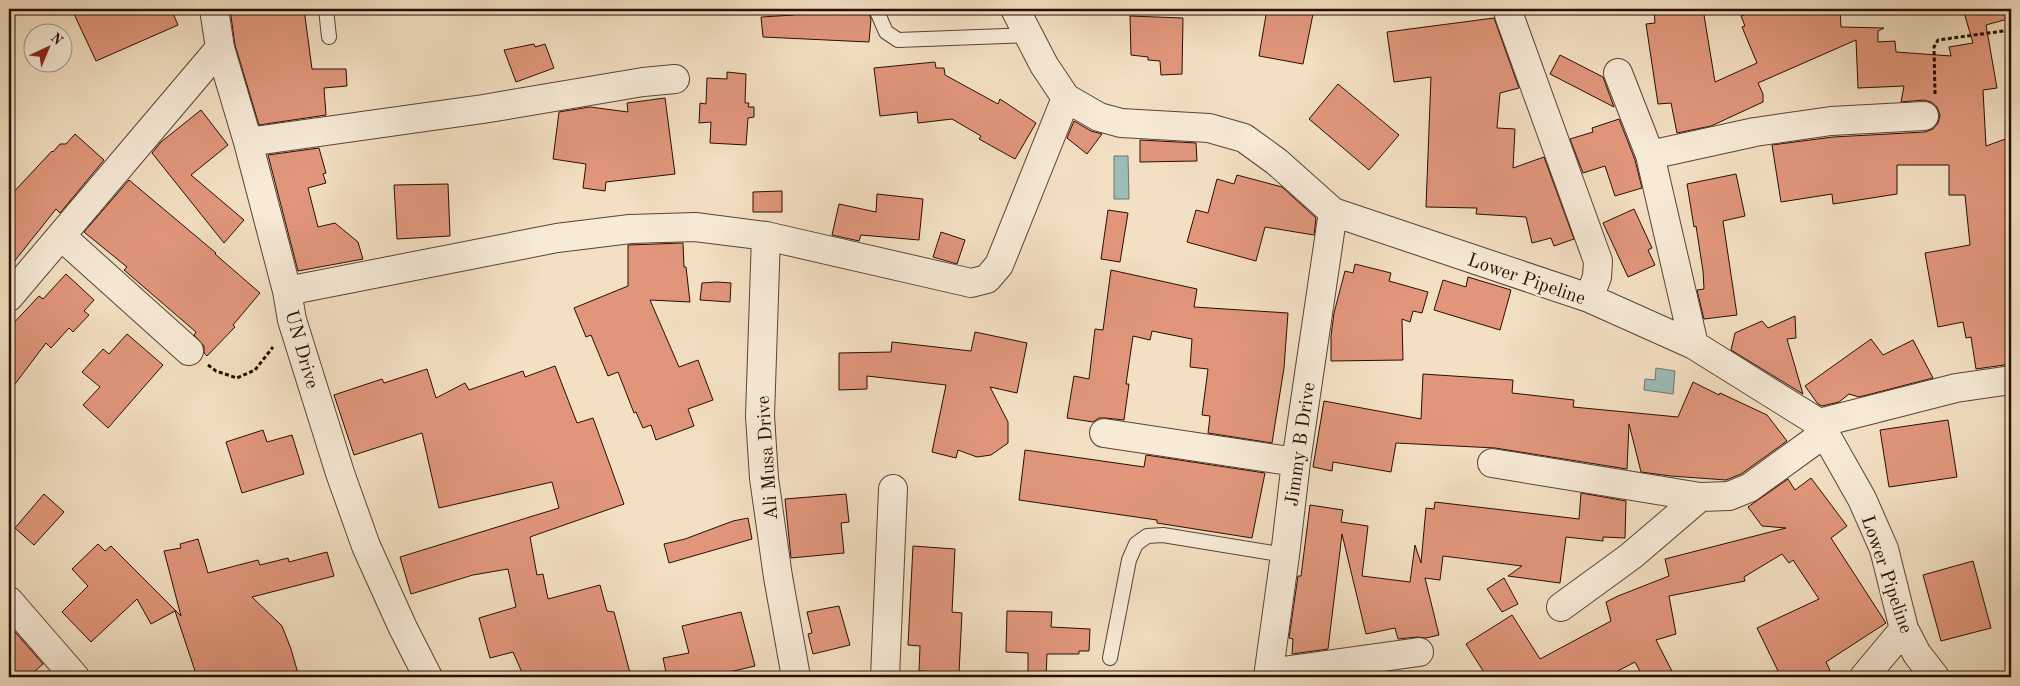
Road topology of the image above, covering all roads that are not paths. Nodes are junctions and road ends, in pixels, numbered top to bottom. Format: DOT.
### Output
graph roads {
  1 [pos="214,9"];
  2 [pos="326,9"];
  3 [pos="876,9"];
  4 [pos="1015,9"];
  5 [pos="1509,15"];
  6 [pos="1028,35"];
  7 [pos="329,37"];
  8 [pos="220,48"];
  9 [pos="1618,73"];
  10 [pos="675,78"];
  11 [pos="1066,98"];
  12 [pos="1924,116"];
  13 [pos="248,142"];
  14 [pos="1650,155"];
  15 [pos="1333,212"];
  16 [pos="61,236"];
  17 [pos="766,236"];
  18 [pos="287,291"];
  19 [pos="9,296"];
  20 [pos="1589,298"];
  21 [pos="1694,346"];
  22 [pos="189,352"];
  23 [pos="2011,380"];
  24 [pos="1822,428"];
  25 [pos="1104,433"];
  26 [pos="1296,462"];
  27 [pos="1492,464"];
  28 [pos="893,489"];
  29 [pos="1700,497"];
  30 [pos="1285,555"];
  31 [pos="9,601"];
  32 [pos="1561,607"];
  33 [pos="1904,629"];
  34 [pos="1419,652"];
  35 [pos="1110,658"];
  36 [pos="1268,675"];
  37 [pos="75,677"];
  38 [pos="428,677"];
  39 [pos="796,677"];
  40 [pos="885,677"];
  41 [pos="1864,677"];
  42 [pos="1935,677"];
  1 -- 8 [label="street, UN Drive"];
  2 -- 7 [label="lane"];
  3 -- 6 [label="lane"];
  4 -- 6 [label="street, Lower Pipeline"];
  5 -- 20 [label="street"];
  6 -- 11 [label="street, Lower Pipeline"];
  8 -- 13 [label="street, UN Drive"];
  8 -- 16 [label="street"];
  9 -- 14 [label="street"];
  10 -- 13 [label="street"];
  11 -- 15 [label="street, Lower Pipeline"];
  11 -- 17 [label="street"];
  12 -- 14 [label="street"];
  13 -- 18 [label="street, UN Drive"];
  14 -- 21 [label="street"];
  15 -- 20 [label="street, Lower Pipeline"];
  15 -- 26 [label="street, Jimmy B Drive"];
  16 -- 19 [label="street"];
  16 -- 22 [label="street"];
  17 -- 18 [label="street"];
  17 -- 39 [label="street, Ali Musa Drive"];
  18 -- 38 [label="street, UN Drive"];
  20 -- 21 [label="street, Lower Pipeline"];
  21 -- 24 [label="street, Lower Pipeline"];
  23 -- 24 [label="street"];
  24 -- 29 [label="street"];
  24 -- 33 [label="street, Lower Pipeline"];
  25 -- 26 [label="street"];
  26 -- 30 [label="street, Jimmy B Drive"];
  27 -- 29 [label="street"];
  28 -- 40 [label="street"];
  29 -- 32 [label="street"];
  30 -- 35 [label="lane"];
  30 -- 36 [label="street, Jimmy B Drive"];
  31 -- 37 [label="street"];
  33 -- 41 [label="street"];
  33 -- 42 [label="street, Lower Pipeline"];
  34 -- 36 [label="street"];
}
